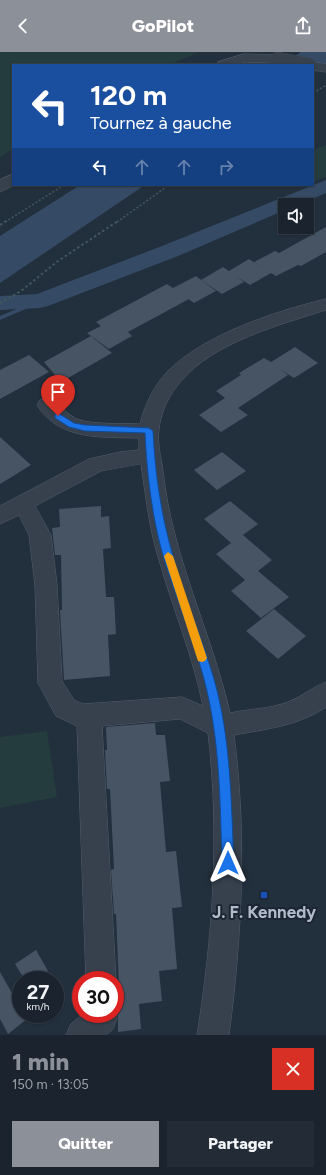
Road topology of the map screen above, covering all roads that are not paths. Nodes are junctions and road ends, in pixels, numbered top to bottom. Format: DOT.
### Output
graph roads {
  1 [pos="226,64"];
  2 [pos="304,64"];
  3 [pos="314,66"];
  4 [pos="326,68"];
  5 [pos="12,180"];
  6 [pos="0,187"];
  7 [pos="326,304"];
  8 [pos="47,405"];
  9 [pos="149,431"];
  10 [pos="150,456"];
  11 [pos="23,503"];
  12 [pos="0,516"];
  13 [pos="326,693"];
  14 [pos="89,715"];
  15 [pos="220,726"];
  16 [pos="100,971"];
  17 [pos="213,1035"];
  1 -- 2 [label="street, bridge"];
  3 -- 4 [label="street"];
  5 -- 6 [label="street"];
  7 -- 9 [label="street"];
  8 -- 9 [label="street"];
  9 -- 10 [label="street"];
  10 -- 11 [label="street"];
  10 -- 15 [label="street"];
  11 -- 12 [label="street"];
  11 -- 14 [label="street"];
  13 -- 15 [label="street"];
  14 -- 15 [label="street"];
  14 -- 16 [label="street"];
  15 -- 17 [label="street"];
}
